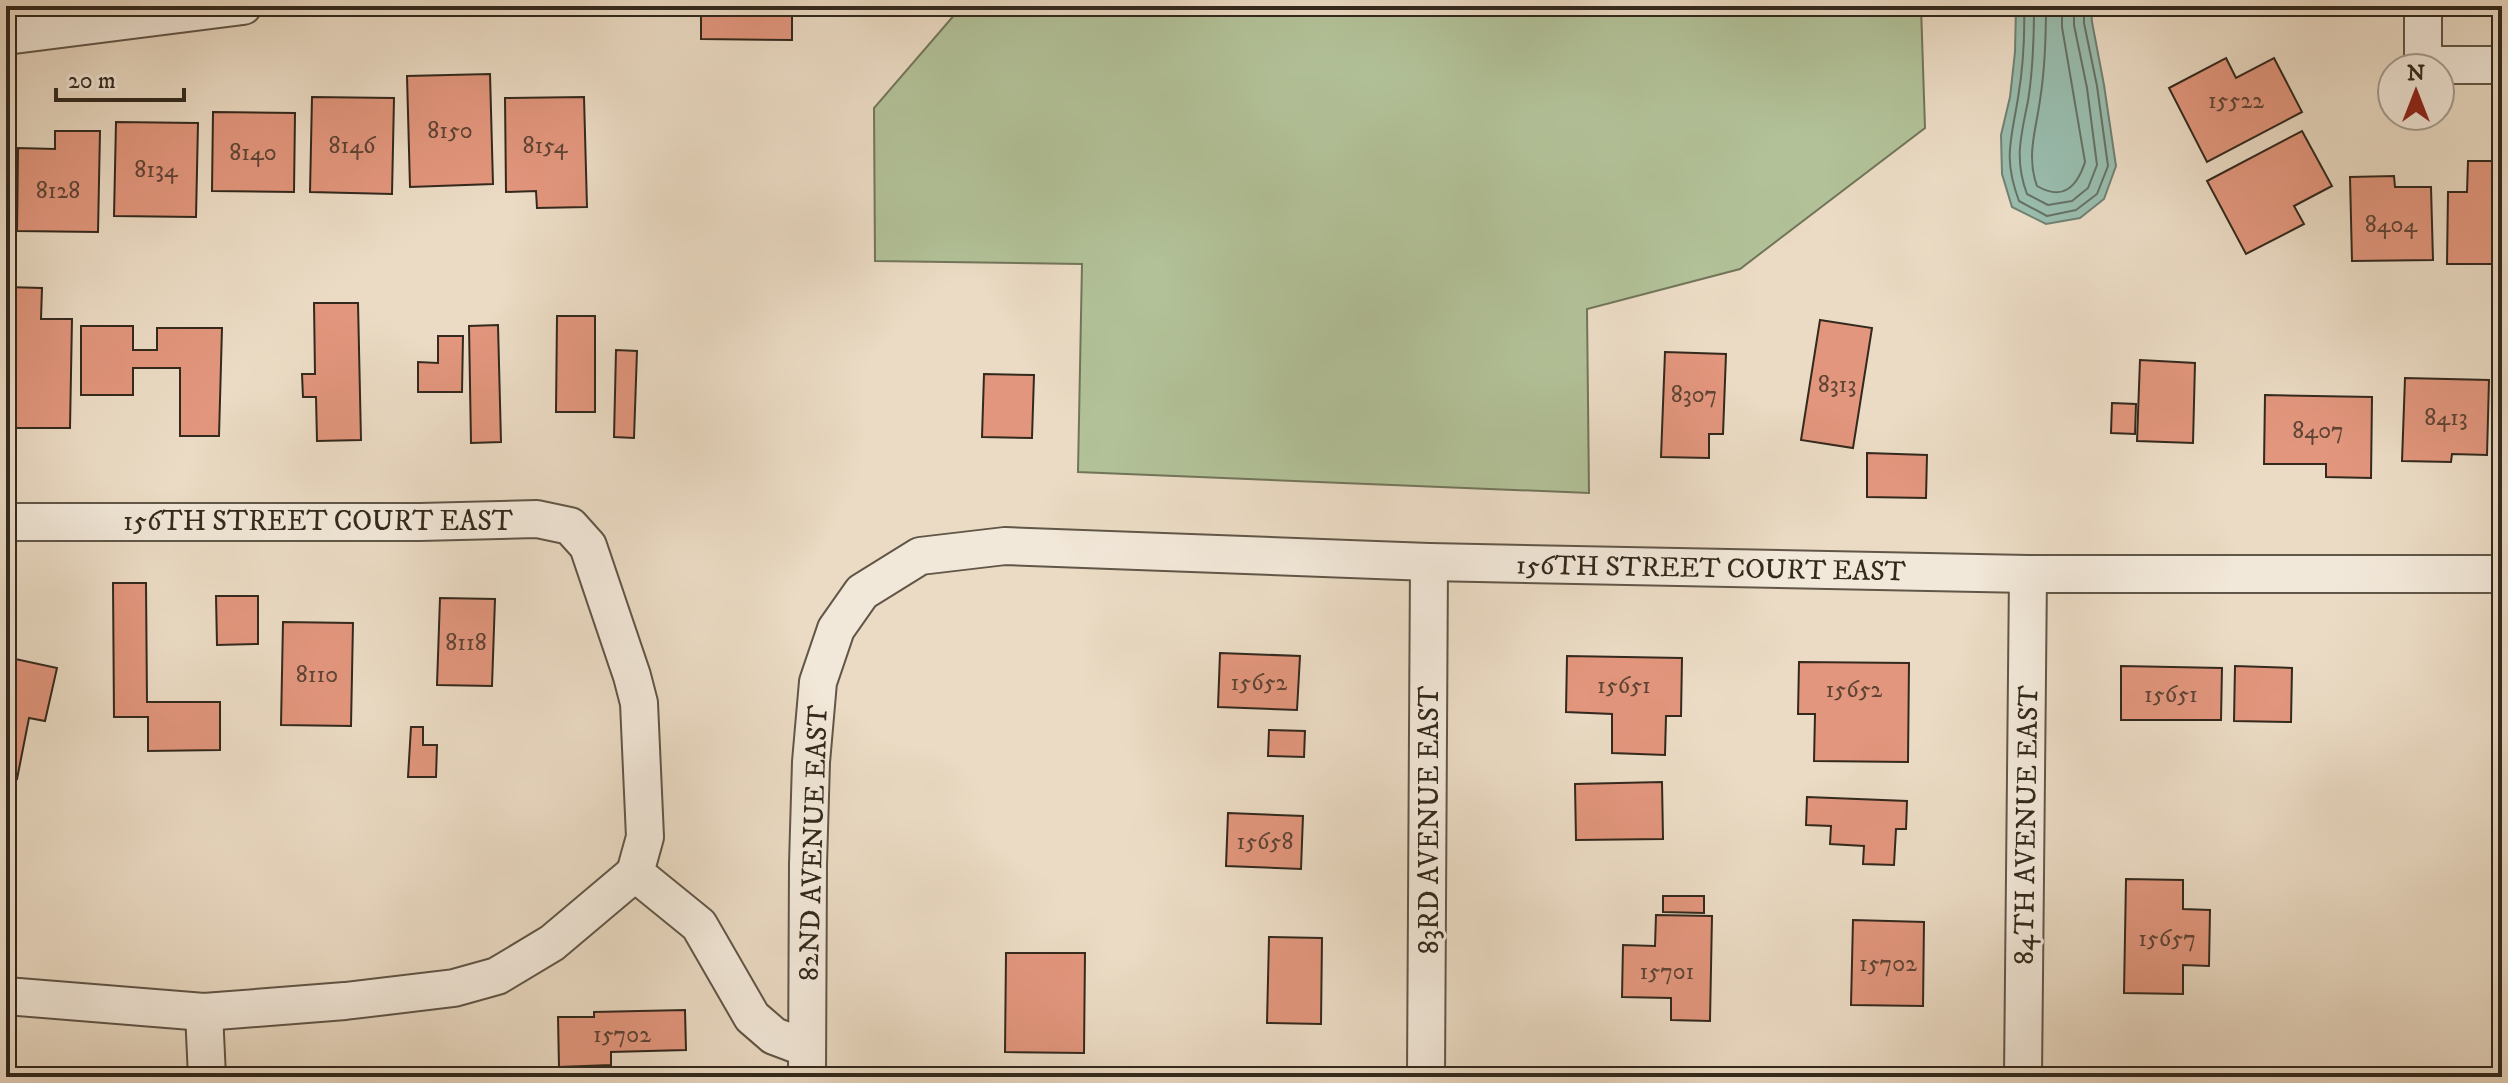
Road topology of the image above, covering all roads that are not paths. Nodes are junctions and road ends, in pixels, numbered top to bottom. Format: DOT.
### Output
graph roads {
  1 [pos="243,6"];
  2 [pos="2423,6"];
  3 [pos="139,13"];
  4 [pos="6,36"];
  5 [pos="2502,65"];
  6 [pos="6,522"];
  7 [pos="920,556"];
  8 [pos="1429,562"];
  9 [pos="2028,574"];
  10 [pos="2502,574"];
  11 [pos="635,873"];
  12 [pos="6,996"];
  13 [pos="204,1012"];
  14 [pos="807,1062"];
  15 [pos="207,1077"];
  16 [pos="1426,1077"];
  17 [pos="2023,1077"];
  1 -- 3 [label="street"];
  2 -- 5 [label="street"];
  3 -- 4 [label="street"];
  6 -- 11 [label="street, 156TH STREET COURT EAST"];
  7 -- 8 [label="street, 156TH STREET COURT EAST"];
  7 -- 14 [label="street, 82ND AVENUE EAST"];
  8 -- 9 [label="street, 156TH STREET COURT EAST"];
  8 -- 16 [label="street, 83RD AVENUE EAST"];
  9 -- 10 [label="street, 156TH STREET COURT EAST"];
  9 -- 17 [label="street, 84TH AVENUE EAST"];
  11 -- 13 [label="street"];
  11 -- 14 [label="street"];
  12 -- 13 [label="street"];
  13 -- 15 [label="street"];
}
